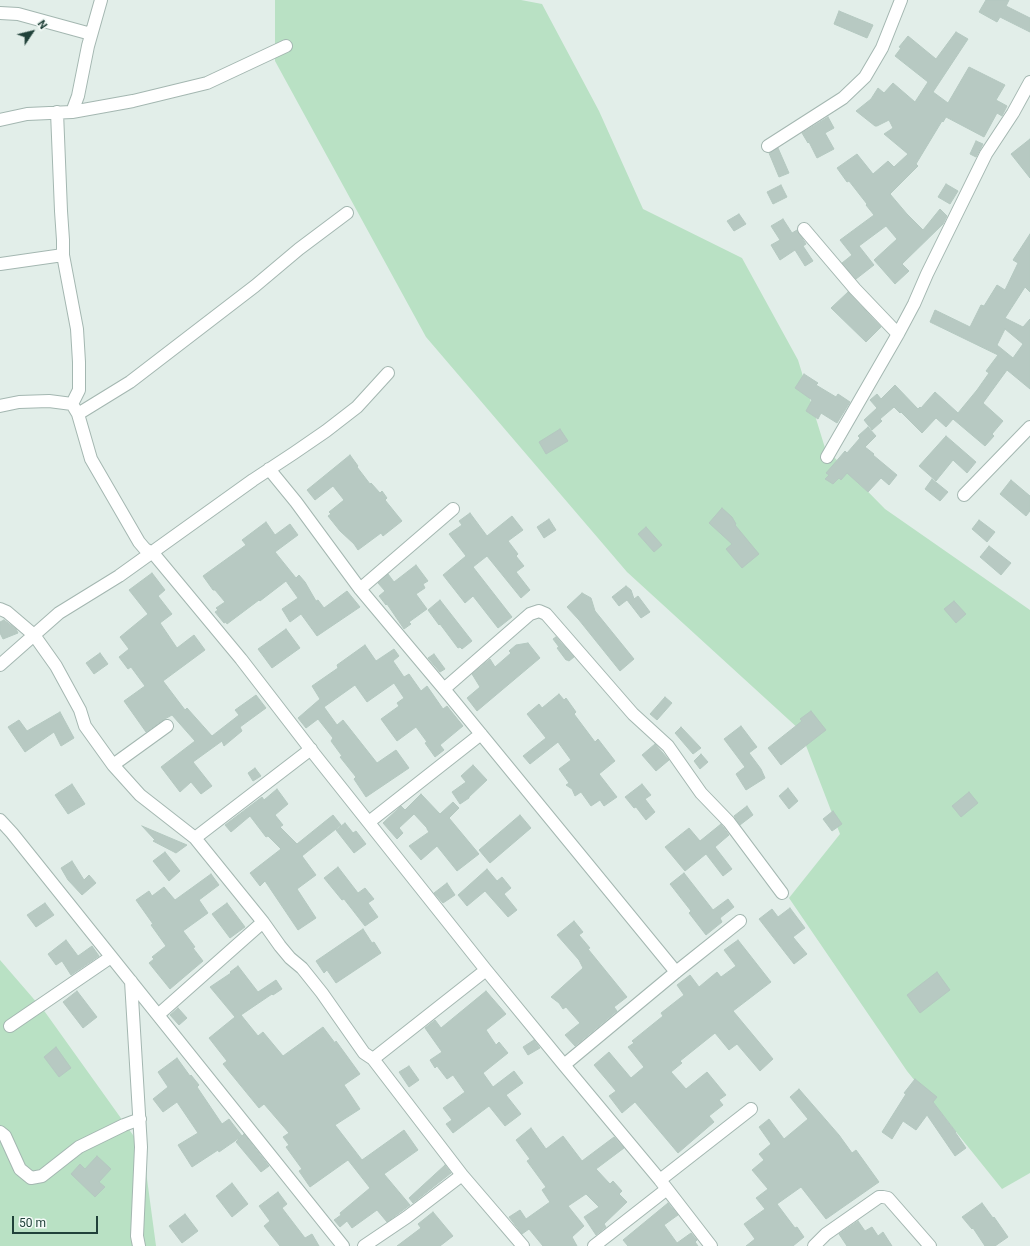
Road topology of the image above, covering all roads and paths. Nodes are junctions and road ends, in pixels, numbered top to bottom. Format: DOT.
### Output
graph roads {
  1 [pos="102,0"];
  2 [pos="901,0"];
  3 [pos="0,13"];
  4 [pos="91,34"];
  5 [pos="286,46"];
  6 [pos="1030,82"];
  7 [pos="56,112"];
  8 [pos="72,112"];
  9 [pos="0,120"];
  10 [pos="768,146"];
  11 [pos="347,212"];
  12 [pos="804,229"];
  13 [pos="62,255"];
  14 [pos="0,264"];
  15 [pos="898,334"];
  16 [pos="388,373"];
  17 [pos="0,406"];
  18 [pos="75,409"];
  19 [pos="1030,427"];
  20 [pos="827,457"];
  21 [pos="269,470"];
  22 [pos="964,495"];
  23 [pos="453,509"];
  24 [pos="153,553"];
  25 [pos="360,589"];
  26 [pos="0,609"];
  27 [pos="34,635"];
  28 [pos="0,665"];
  29 [pos="444,689"];
  30 [pos="167,726"];
  31 [pos="481,734"];
  32 [pos="311,749"];
  33 [pos="113,765"];
  34 [pos="0,820"];
  35 [pos="369,822"];
  36 [pos="196,838"];
  37 [pos="782,893"];
  38 [pos="740,921"];
  39 [pos="263,922"];
  40 [pos="111,957"];
  41 [pos="486,970"];
  42 [pos="676,972"];
  43 [pos="131,981"];
  44 [pos="158,1015"];
  45 [pos="10,1026"];
  46 [pos="373,1060"];
  47 [pos="564,1065"];
  48 [pos="751,1109"];
  49 [pos="140,1120"];
  50 [pos="0,1132"];
  51 [pos="462,1175"];
  52 [pos="663,1184"];
  53 [pos="139,1246"];
  54 [pos="343,1246"];
  55 [pos="364,1246"];
  56 [pos="523,1246"];
  57 [pos="594,1246"];
  58 [pos="711,1246"];
  59 [pos="814,1246"];
  60 [pos="930,1246"];
  1 -- 4 [label="street"];
  2 -- 10 [label="street"];
  3 -- 4 [label="street"];
  4 -- 8 [label="street"];
  5 -- 8 [label="street"];
  6 -- 15 [label="street"];
  7 -- 8 [label="street"];
  7 -- 9 [label="street"];
  7 -- 13 [label="street"];
  11 -- 18 [label="street"];
  12 -- 15 [label="street"];
  13 -- 14 [label="street"];
  13 -- 18 [label="street"];
  15 -- 20 [label="street"];
  16 -- 21 [label="street"];
  17 -- 18 [label="street"];
  18 -- 24 [label="street"];
  19 -- 22 [label="street"];
  21 -- 24 [label="street"];
  21 -- 25 [label="street"];
  23 -- 25 [label="street"];
  24 -- 27 [label="street"];
  24 -- 32 [label="street"];
  25 -- 29 [label="street"];
  26 -- 27 [label="street"];
  27 -- 28 [label="street"];
  27 -- 33 [label="street"];
  29 -- 31 [label="street"];
  29 -- 37 [label="street"];
  30 -- 33 [label="street"];
  31 -- 35 [label="street"];
  31 -- 42 [label="street"];
  32 -- 35 [label="street"];
  32 -- 36 [label="street"];
  33 -- 36 [label="street"];
  34 -- 40 [label="street"];
  35 -- 41 [label="street"];
  36 -- 39 [label="street"];
  38 -- 42 [label="street"];
  39 -- 44 [label="street"];
  39 -- 46 [label="street"];
  40 -- 43 [label="street"];
  40 -- 45 [label="street"];
  41 -- 46 [label="street"];
  41 -- 47 [label="street"];
  42 -- 47 [label="street"];
  43 -- 44 [label="street"];
  43 -- 49 [label="street"];
  44 -- 54 [label="street"];
  46 -- 51 [label="street"];
  47 -- 52 [label="street"];
  48 -- 52 [label="street"];
  49 -- 50 [label="street"];
  49 -- 53 [label="street"];
  51 -- 55 [label="street"];
  51 -- 56 [label="street"];
  52 -- 57 [label="street"];
  52 -- 58 [label="street"];
  59 -- 60 [label="street"];
}
